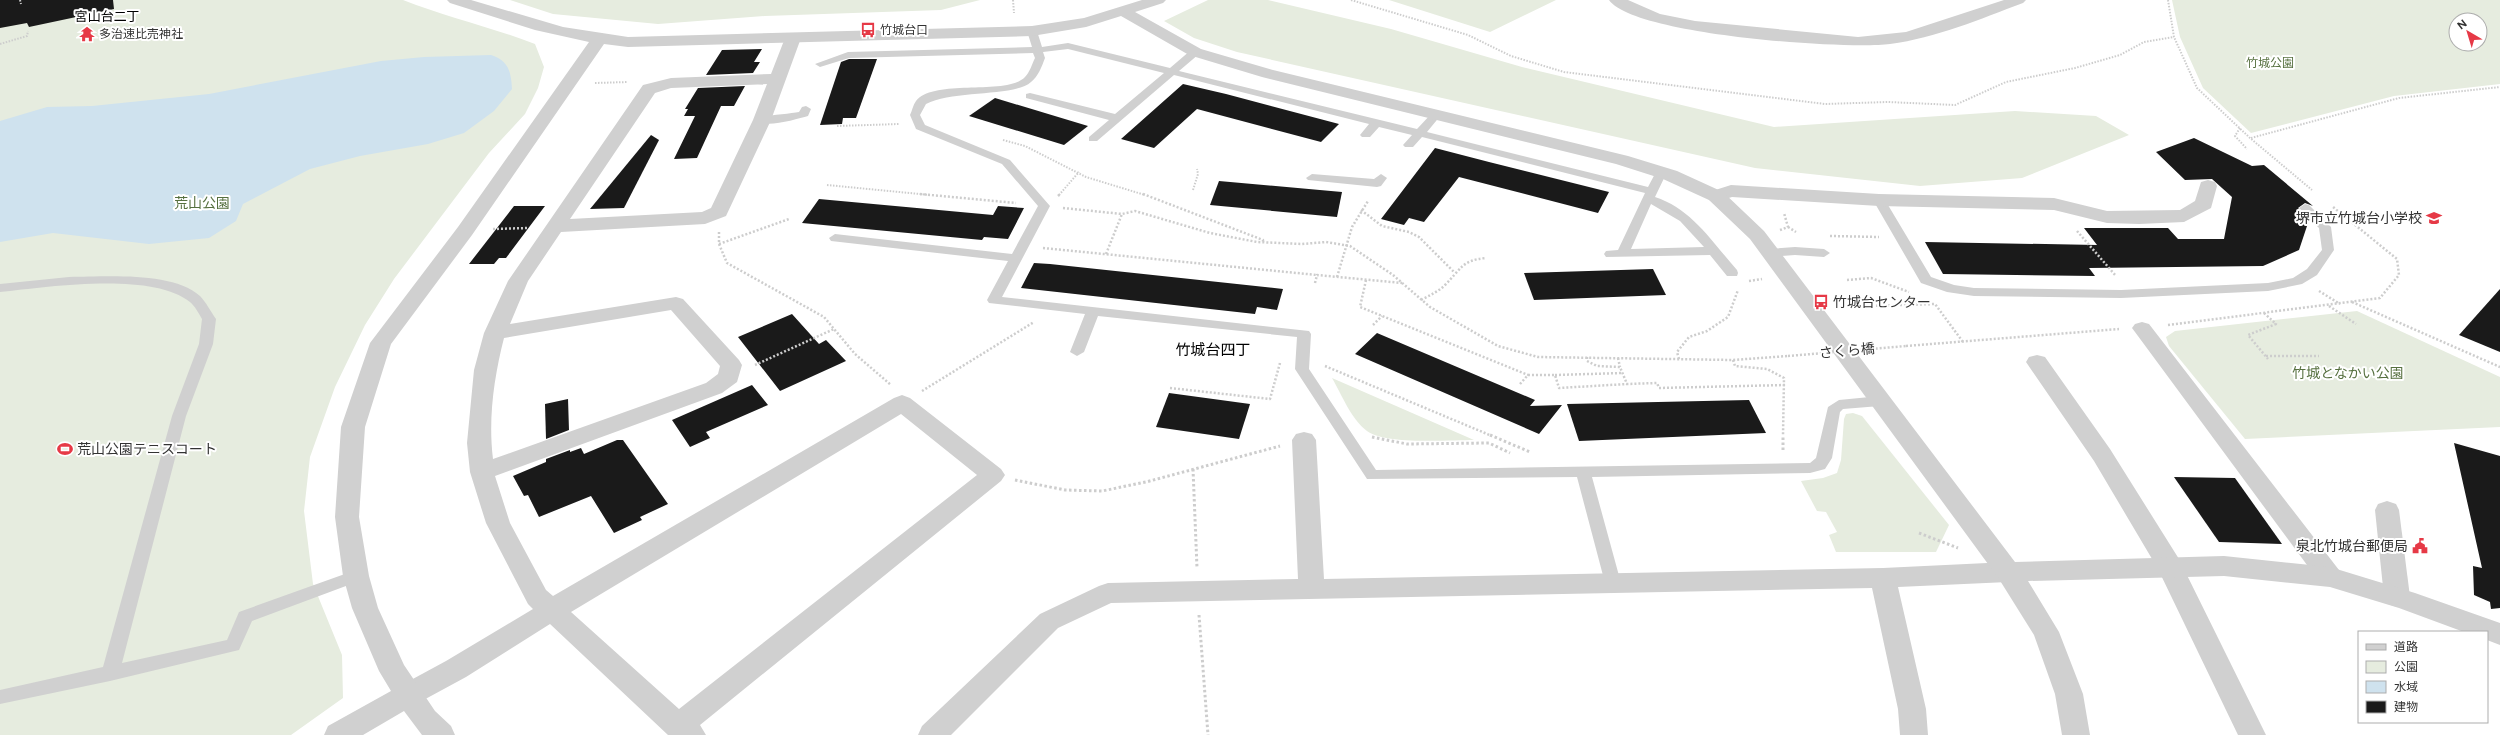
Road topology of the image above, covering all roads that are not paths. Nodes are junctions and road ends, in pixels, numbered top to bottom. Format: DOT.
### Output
graph roads {
  1 [pos="455,0"];
  2 [pos="1158,0"];
  3 [pos="1617,0"];
  4 [pos="2018,0"];
  5 [pos="1125,12"];
  6 [pos="1032,31"];
  7 [pos="793,38"];
  8 [pos="598,41"];
  9 [pos="1039,50"];
  10 [pos="1195,52"];
  11 [pos="820,64"];
  12 [pos="1172,71"];
  13 [pos="777,79"];
  14 [pos="1030,96"];
  15 [pos="806,108"];
  16 [pos="1436,115"];
  17 [pos="1116,118"];
  18 [pos="762,120"];
  19 [pos="1377,122"];
  20 [pos="1421,132"];
  21 [pos="1366,134"];
  22 [pos="1093,139"];
  23 [pos="1410,145"];
  24 [pos="1661,172"];
  25 [pos="1312,178"];
  26 [pos="1379,181"];
  27 [pos="2208,186"];
  28 [pos="1649,195"];
  29 [pos="1716,196"];
  30 [pos="1879,200"];
  31 [pos="2305,208"];
  32 [pos="556,226"];
  33 [pos="835,238"];
  34 [pos="1712,251"];
  35 [pos="1626,253"];
  36 [pos="1770,253"];
  37 [pos="1610,254"];
  38 [pos="1824,254"];
  39 [pos="1015,258"];
  40 [pos="1732,273"];
  41 [pos="0,288"];
  42 [pos="1093,312"];
  43 [pos="2142,328"];
  44 [pos="495,333"];
  45 [pos="1076,352"];
  46 [pos="2037,362"];
  47 [pos="1880,401"];
  48 [pos="1304,440"];
  49 [pos="482,472"];
  50 [pos="1583,472"];
  51 [pos="2387,510"];
  52 [pos="2170,566"];
  53 [pos="2008,572"];
  54 [pos="356,576"];
  55 [pos="2330,577"];
  56 [pos="1883,578"];
  57 [pos="1613,583"];
  58 [pos="1312,589"];
  59 [pos="2397,597"];
  60 [pos="550,611"];
  61 [pos="2500,634"];
  62 [pos="110,674"];
  63 [pos="408,695"];
  64 [pos="0,697"];
  65 [pos="685,731"];
  66 [pos="338,735"];
  67 [pos="441,735"];
  68 [pos="932,735"];
  69 [pos="1914,735"];
  70 [pos="2076,735"];
  71 [pos="2252,735"];
  1 -- 8 [label="street"];
  2 -- 5 [label="street"];
  3 -- 4 [label="street"];
  5 -- 6 [label="street"];
  5 -- 10 [label="street"];
  6 -- 7 [label="street"];
  6 -- 9 [label="lane"];
  7 -- 8 [label="street"];
  7 -- 13 [label="street"];
  8 -- 54 [label="street"];
  9 -- 11 [label="lane"];
  9 -- 12 [label="lane"];
  9 -- 39 [label="lane"];
  10 -- 12 [label="lane"];
  10 -- 16 [label="street"];
  12 -- 17 [label="lane"];
  12 -- 19 [label="lane"];
  13 -- 18 [label="street"];
  13 -- 32 [label="street"];
  14 -- 17 [label="lane"];
  15 -- 18 [label="lane"];
  16 -- 20 [label="lane"];
  16 -- 24 [label="street"];
  17 -- 22 [label="lane"];
  18 -- 32 [label="street"];
  19 -- 20 [label="lane"];
  19 -- 21 [label="lane"];
  20 -- 23 [label="lane"];
  20 -- 28 [label="lane"];
  24 -- 28 [label="lane"];
  24 -- 29 [label="street"];
  25 -- 26 [label="lane"];
  27 -- 30 [label="street"];
  28 -- 34 [label="lane"];
  28 -- 35 [label="lane"];
  29 -- 30 [label="street"];
  29 -- 36 [label="street"];
  30 -- 31 [label="lane"];
  32 -- 44 [label="street"];
  33 -- 39 [label="lane"];
  34 -- 35 [label="lane"];
  34 -- 40 [label="lane"];
  35 -- 37 [label="lane"];
  36 -- 38 [label="lane"];
  36 -- 47 [label="street"];
  39 -- 42 [label="lane"];
  41 -- 62 [label="lane"];
  42 -- 45 [label="lane"];
  42 -- 50 [label="lane"];
  43 -- 55 [label="street"];
  44 -- 49 [label="street"];
  44 -- 49 [label="street"];
  46 -- 52 [label="street"];
  47 -- 50 [label="lane"];
  47 -- 53 [label="street"];
  48 -- 58 [label="street"];
  49 -- 60 [label="street"];
  50 -- 57 [label="lane"];
  51 -- 59 [label="street"];
  52 -- 53 [label="street"];
  52 -- 55 [label="street"];
  52 -- 71 [label="street"];
  53 -- 56 [label="street"];
  53 -- 70 [label="street"];
  54 -- 62 [label="lane"];
  54 -- 63 [label="street"];
  55 -- 59 [label="street"];
  56 -- 57 [label="street"];
  56 -- 69 [label="street"];
  57 -- 58 [label="street"];
  58 -- 68 [label="street"];
  59 -- 61 [label="street"];
  60 -- 63 [label="street"];
  60 -- 65 [label="street"];
  60 -- 65 [label="street"];
  62 -- 64 [label="lane"];
  63 -- 66 [label="street"];
  63 -- 67 [label="street"];
}
